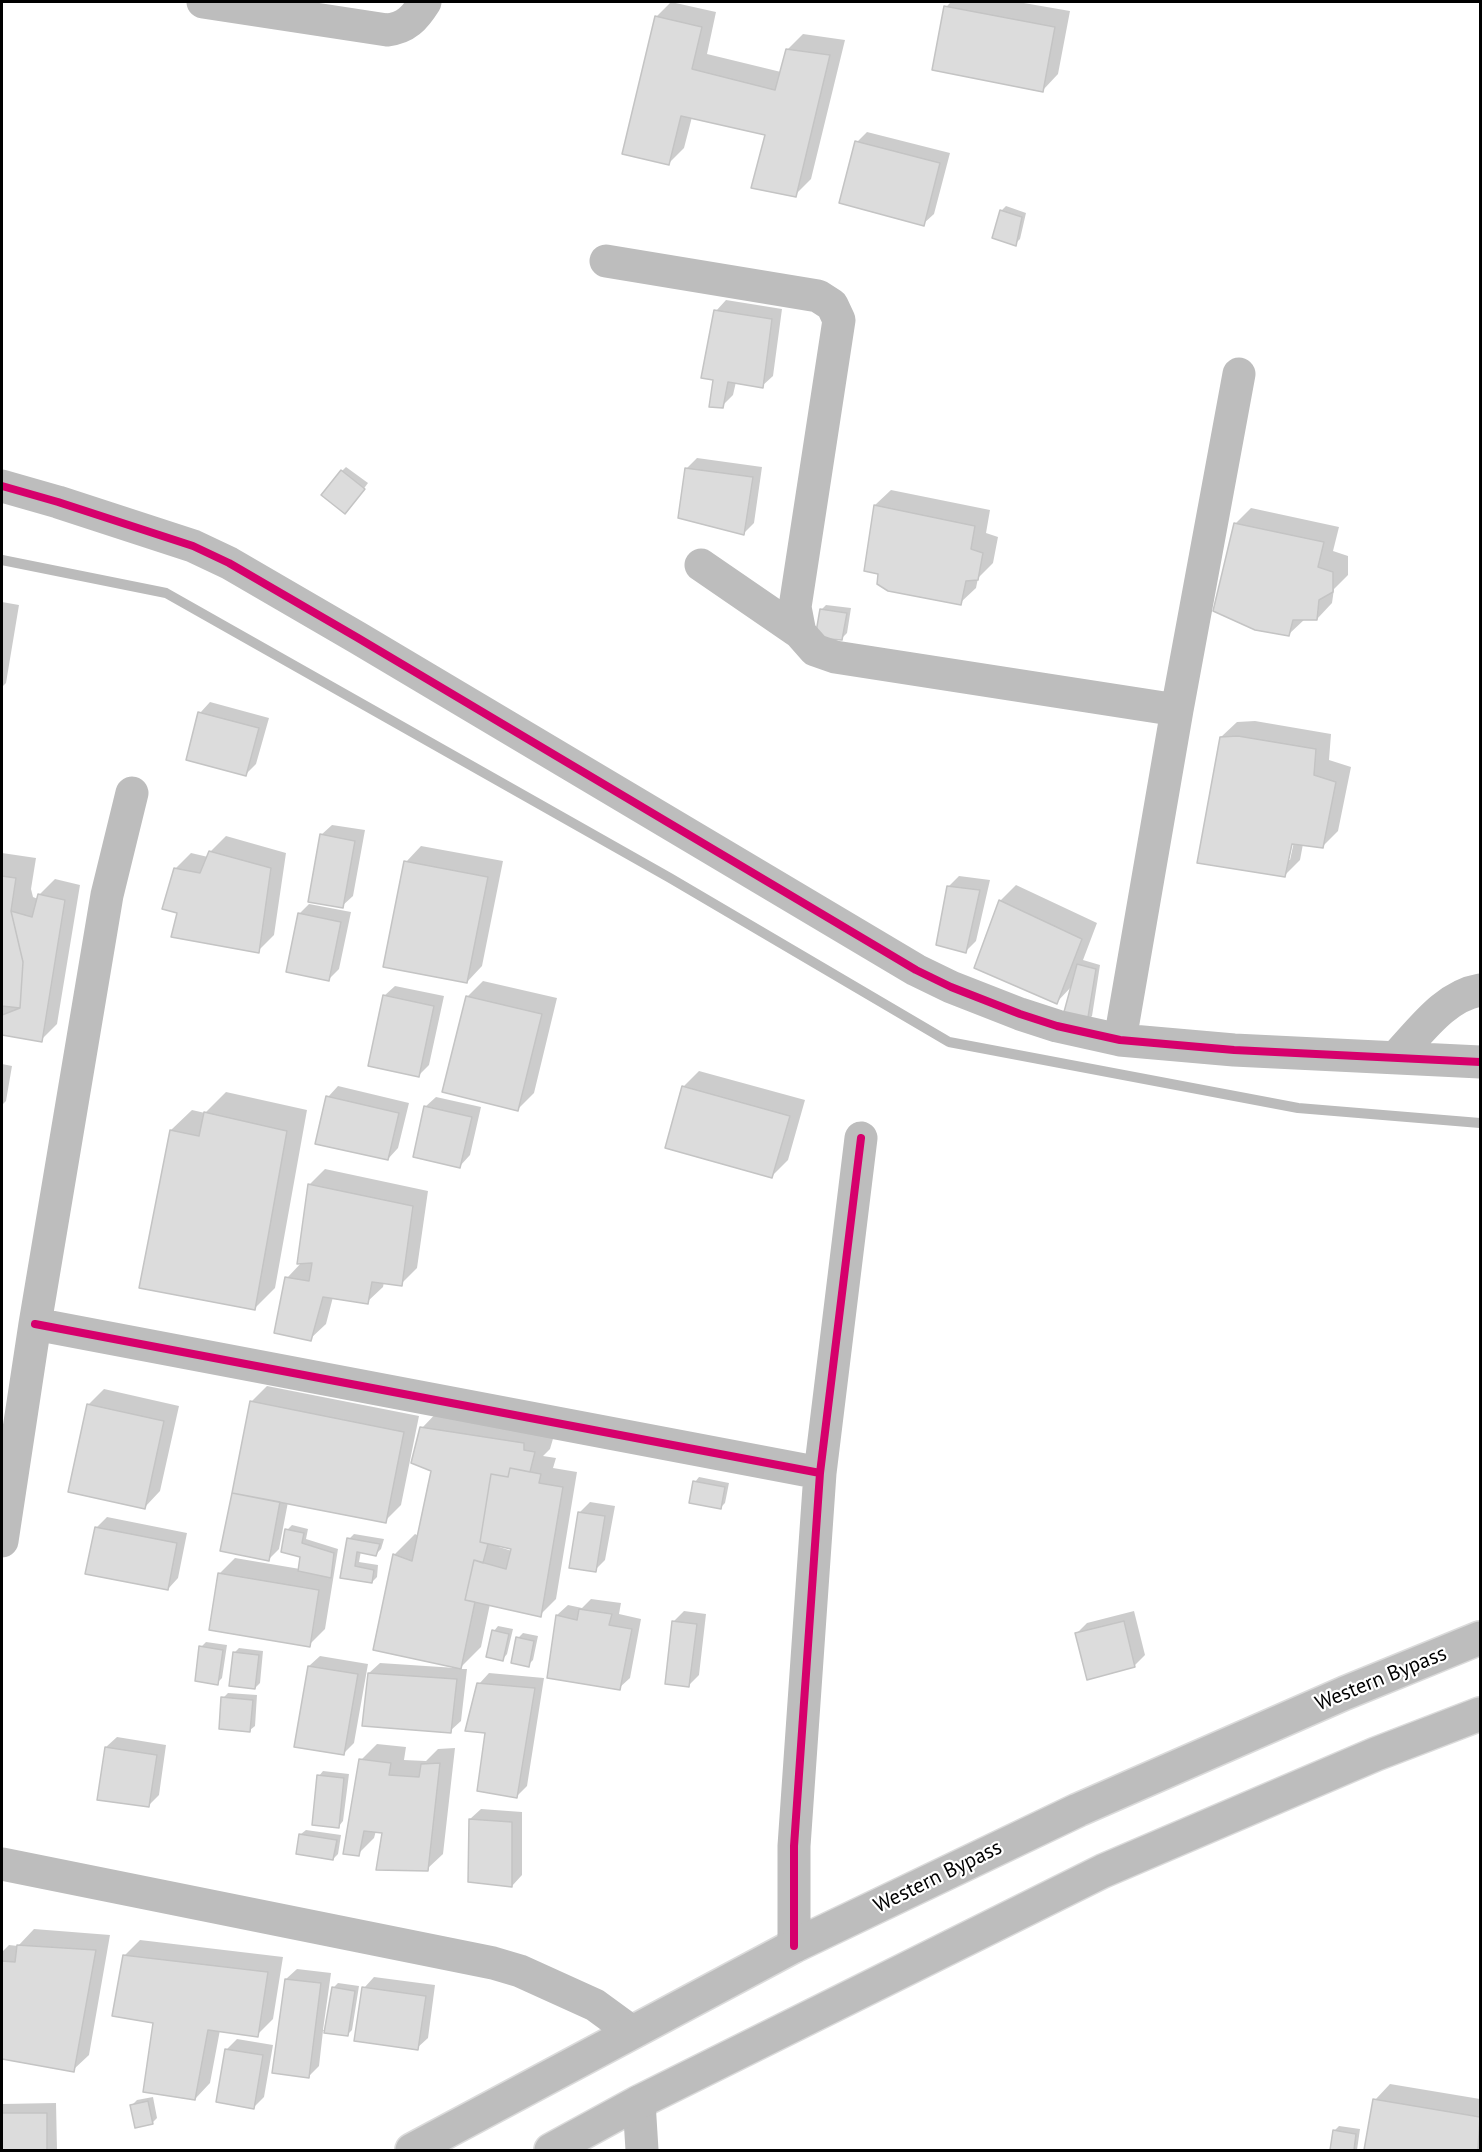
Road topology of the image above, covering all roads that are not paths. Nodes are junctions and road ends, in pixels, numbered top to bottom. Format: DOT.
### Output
graph roads {
  1 [pos="203,2"];
  2 [pos="425,2"];
  3 [pos="606,261"];
  4 [pos="1239,374"];
  5 [pos="2,486"];
  6 [pos="701,565"];
  7 [pos="800,633"];
  8 [pos="1177,710"];
  9 [pos="132,793"];
  10 [pos="1480,990"];
  11 [pos="1120,1040"];
  12 [pos="1395,1058"];
  13 [pos="1480,1062"];
  14 [pos="861,1138"];
  15 [pos="35,1324"];
  16 [pos="820,1473"];
  17 [pos="2,1541"];
  18 [pos="1480,1638"];
  19 [pos="1480,1714"];
  20 [pos="2,1864"];
  21 [pos="794,1946"];
  22 [pos="632,2032"];
  23 [pos="639,2103"];
  24 [pos="412,2151"];
  25 [pos="551,2151"];
  26 [pos="642,2151"];
  1 -- 2 [label="street"];
  3 -- 7 [label="street"];
  4 -- 8 [label="street"];
  5 -- 11 [label="street"];
  6 -- 7 [label="street"];
  7 -- 8 [label="street"];
  8 -- 11 [label="street"];
  9 -- 15 [label="street"];
  10 -- 12 [label="street"];
  11 -- 12 [label="street"];
  12 -- 13 [label="street"];
  14 -- 16 [label="street"];
  15 -- 16 [label="street"];
  15 -- 17 [label="street"];
  16 -- 21 [label="street"];
  18 -- 21 [label="street, Western Bypass"];
  19 -- 23 [label="street"];
  20 -- 22 [label="street"];
  21 -- 22 [label="street, Western Bypass"];
  22 -- 24 [label="street, Western Bypass"];
  23 -- 25 [label="street"];
  23 -- 26 [label="street"];
}
